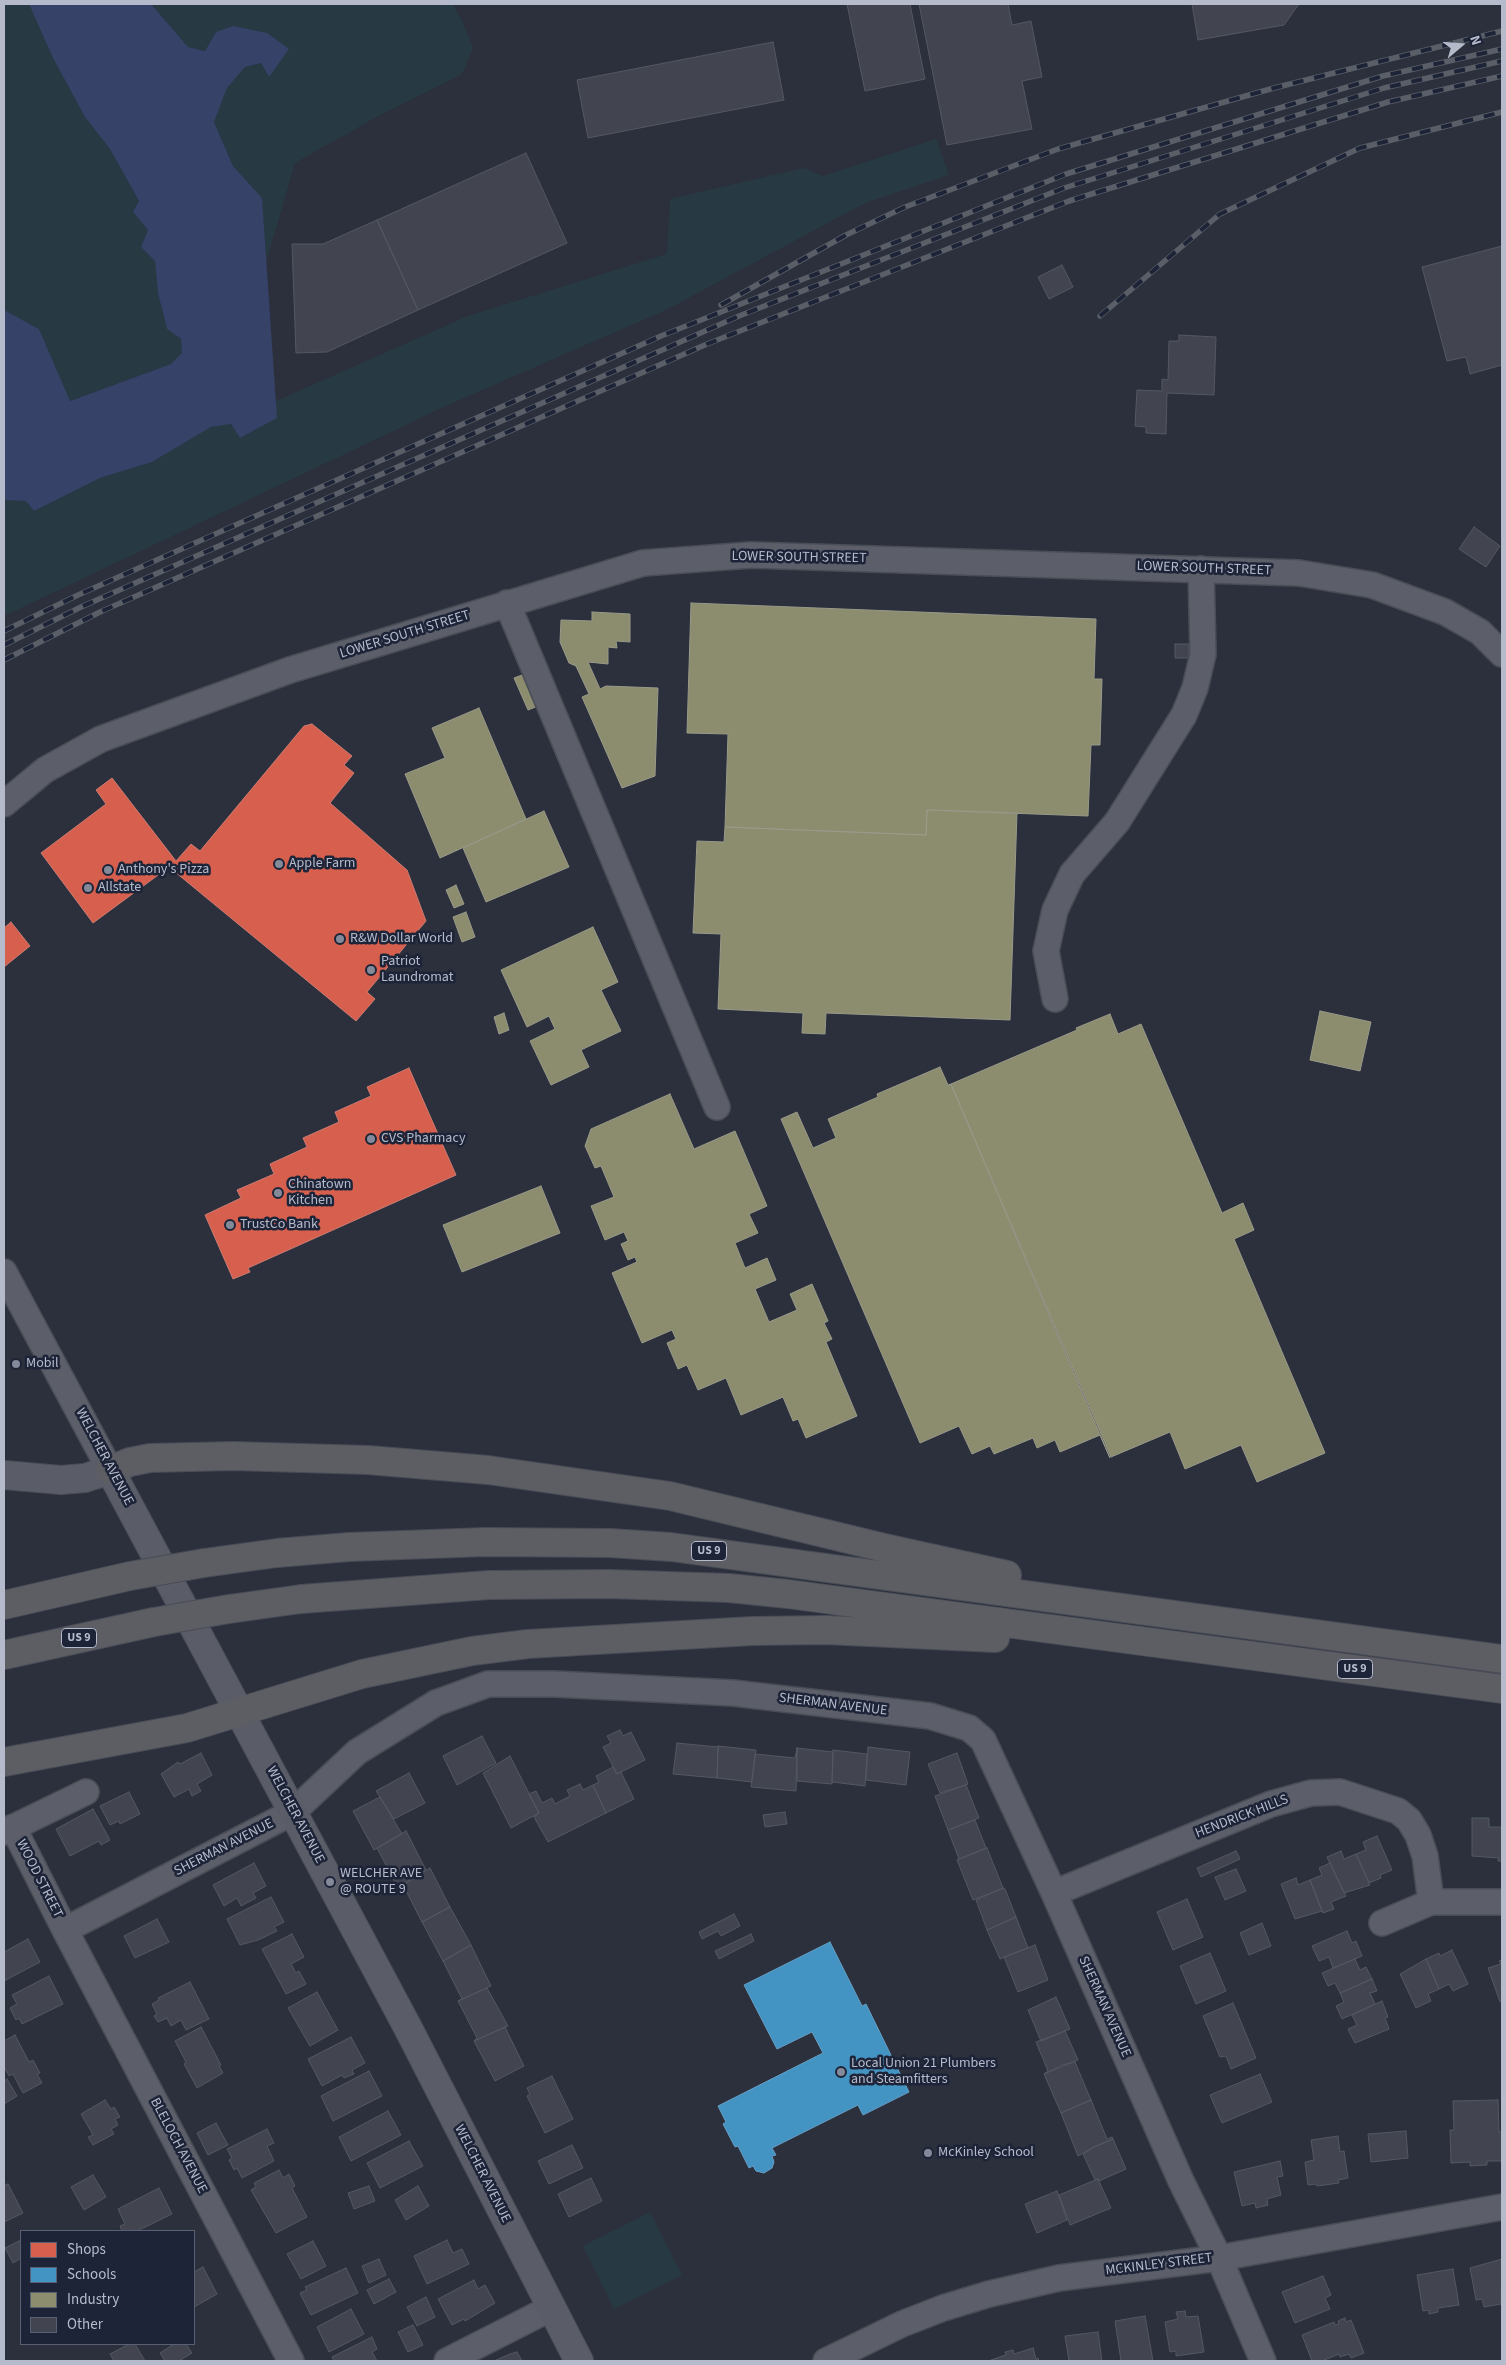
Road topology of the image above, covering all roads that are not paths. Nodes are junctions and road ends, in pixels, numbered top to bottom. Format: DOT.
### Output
graph roads {
  1 [pos="1200,569"];
  2 [pos="507,603"];
  3 [pos="1502,654"];
  4 [pos="4,804"];
  5 [pos="1055,998"];
  6 [pos="717,1107"];
  7 [pos="4,1272"];
  8 [pos="110,1470"];
  9 [pos="4,1476"];
  10 [pos="4,1605"];
  11 [pos="1211,1620"];
  12 [pos="1207,1650"];
  13 [pos="4,1655"];
  14 [pos="1502,1659"];
  15 [pos="1502,1689"];
  16 [pos="241,1712"];
  17 [pos="4,1762"];
  18 [pos="86,1792"];
  19 [pos="293,1812"];
  20 [pos="9,1830"];
  21 [pos="1054,1893"];
  22 [pos="1431,1902"];
  23 [pos="1502,1902"];
  24 [pos="1382,1923"];
  25 [pos="65,1930"];
  26 [pos="1502,2207"];
  27 [pos="1219,2258"];
  28 [pos="551,2308"];
  29 [pos="291,2361"];
  30 [pos="447,2361"];
  31 [pos="579,2361"];
  32 [pos="826,2361"];
  33 [pos="1263,2361"];
  1 -- 2 [label="street, LOWER SOUTH STREET"];
  1 -- 3 [label="street, LOWER SOUTH STREET"];
  1 -- 5 [label="street"];
  2 -- 4 [label="street, LOWER SOUTH STREET"];
  2 -- 6 [label="street"];
  7 -- 8 [label="street, WELCHER AVENUE"];
  8 -- 9 [label="street"];
  8 -- 11 [label="highway"];
  8 -- 16 [label="street, WELCHER AVENUE"];
  10 -- 11 [label="highway, US 9, bridge"];
  11 -- 14 [label="highway, US 9"];
  12 -- 13 [label="highway, US 9, bridge"];
  12 -- 15 [label="highway, US 9"];
  12 -- 16 [label="highway"];
  16 -- 17 [label="highway"];
  16 -- 19 [label="street, WELCHER AVENUE"];
  18 -- 20 [label="street, WOOD STREET"];
  19 -- 21 [label="street, SHERMAN AVENUE"];
  19 -- 25 [label="street, SHERMAN AVENUE"];
  19 -- 28 [label="street, WELCHER AVENUE"];
  20 -- 25 [label="street, WOOD STREET"];
  21 -- 22 [label="street, HENDRICK HILLS"];
  21 -- 27 [label="street, SHERMAN AVENUE"];
  22 -- 23 [label="street"];
  22 -- 24 [label="street"];
  25 -- 29 [label="street, BLELOCH AVENUE"];
  26 -- 27 [label="street, MCKINLEY STREET"];
  27 -- 32 [label="street, MCKINLEY STREET"];
  27 -- 33 [label="street, SHERMAN AVENUE"];
  28 -- 30 [label="street"];
  28 -- 31 [label="street, WELCHER AVENUE"];
}
